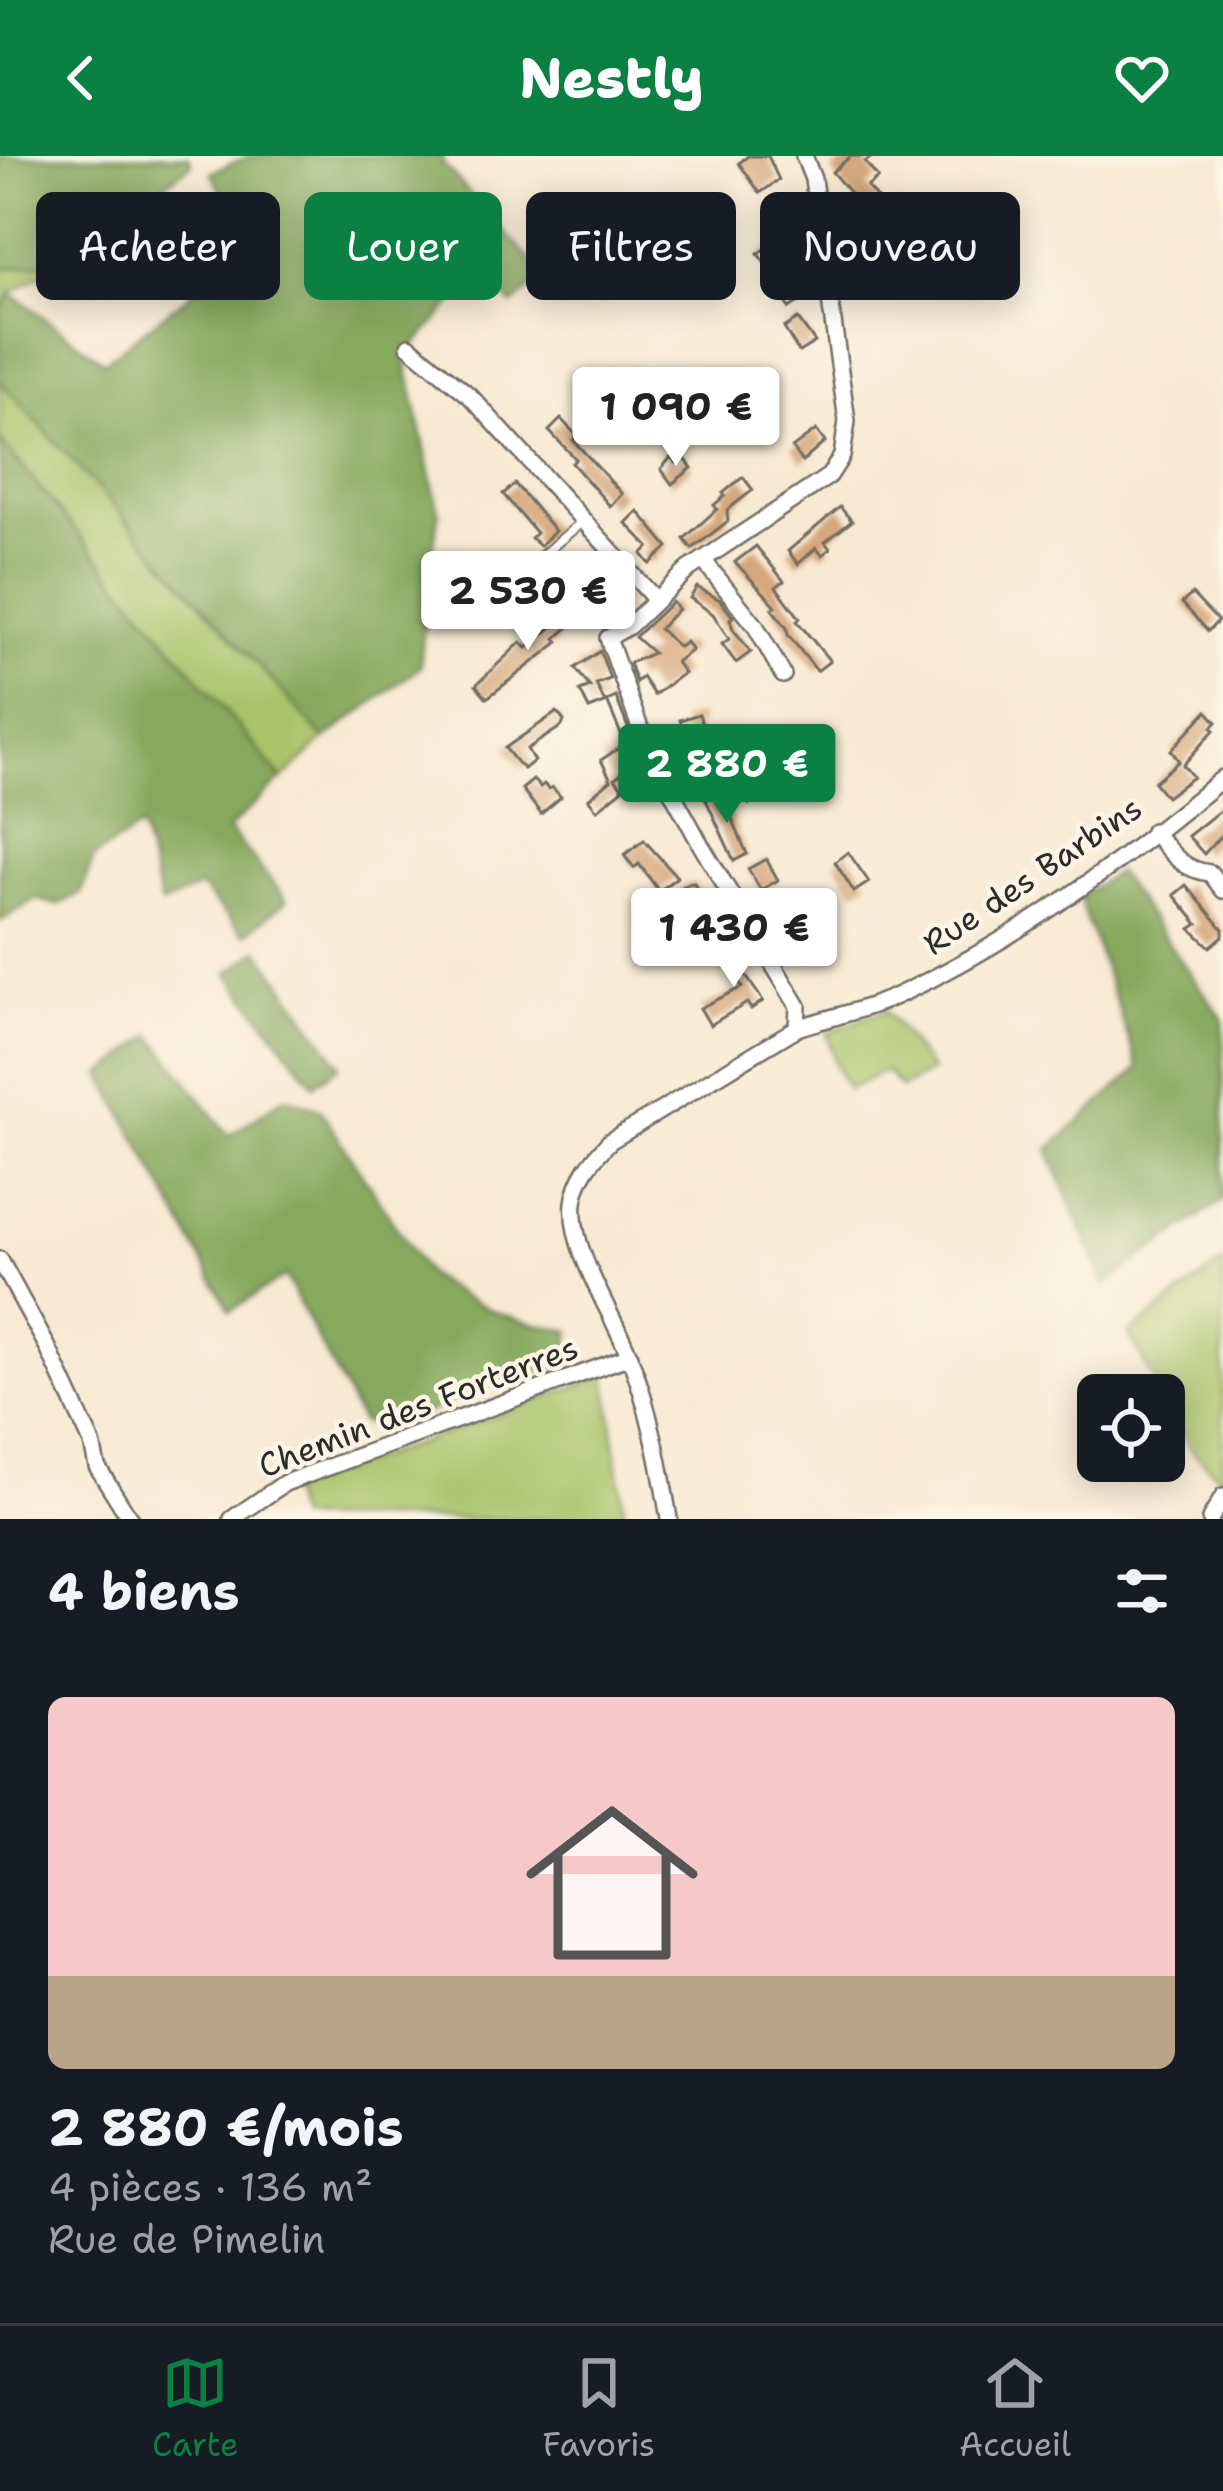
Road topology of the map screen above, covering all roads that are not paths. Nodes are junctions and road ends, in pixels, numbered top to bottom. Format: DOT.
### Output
graph roads {
  1 [pos="804,156"];
  2 [pos="409,346"];
  3 [pos="584,520"];
  4 [pos="704,560"];
  5 [pos="520,574"];
  6 [pos="655,599"];
  7 [pos="783,674"];
  8 [pos="1223,778"];
  9 [pos="1153,832"];
  10 [pos="1223,890"];
  11 [pos="805,1026"];
  12 [pos="0,1260"];
  13 [pos="630,1356"];
  14 [pos="1223,1496"];
  15 [pos="130,1519"];
  16 [pos="232,1519"];
  17 [pos="670,1519"];
  18 [pos="1210,1519"];
  1 -- 4 [label="street"];
  2 -- 3 [label="street"];
  3 -- 5 [label="lane"];
  3 -- 6 [label="street"];
  4 -- 6 [label="street"];
  4 -- 7 [label="street"];
  6 -- 11 [label="street"];
  8 -- 9 [label="street, Rue des Barbins"];
  9 -- 10 [label="street"];
  9 -- 11 [label="street, Rue des Barbins"];
  11 -- 13 [label="street, Rue des Barbins"];
  12 -- 15 [label="street"];
  13 -- 16 [label="street, Chemin des Forterres"];
  13 -- 17 [label="street, Rue des Barbins"];
  14 -- 18 [label="street"];
}
